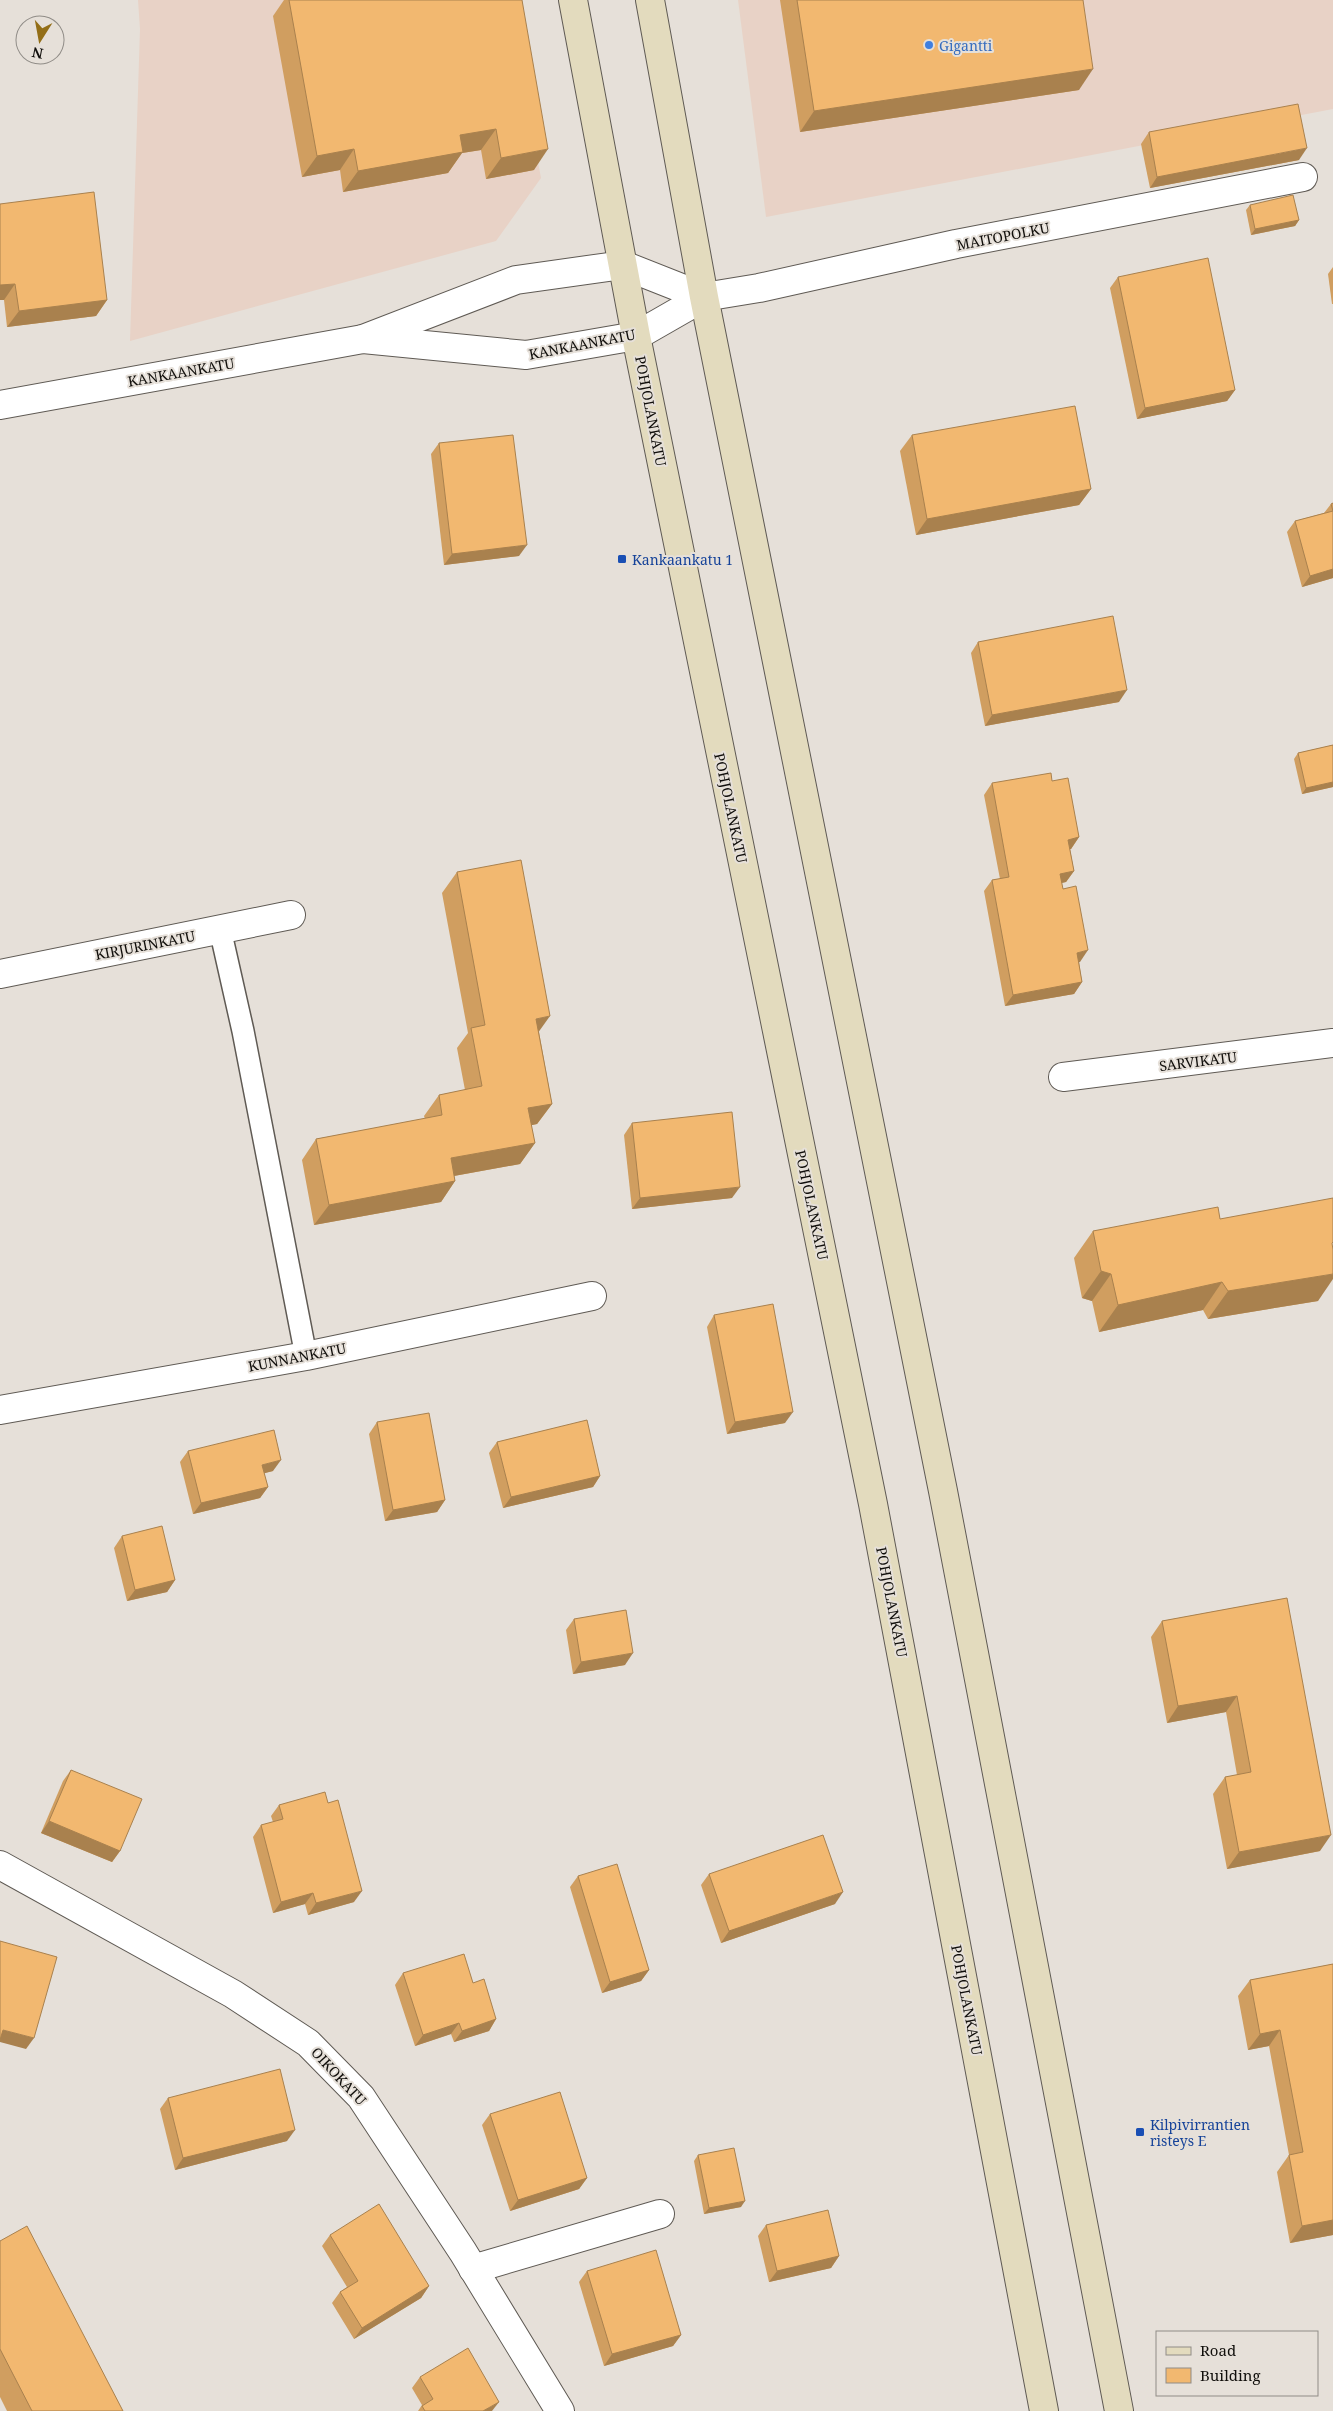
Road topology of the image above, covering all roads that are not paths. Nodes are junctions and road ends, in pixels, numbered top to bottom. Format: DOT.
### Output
graph roads {
  1 [pos="573,0"];
  2 [pos="650,0"];
  3 [pos="1303,177"];
  4 [pos="623,265"];
  5 [pos="704,298"];
  6 [pos="636,336"];
  7 [pos="363,339"];
  8 [pos="0,405"];
  9 [pos="291,915"];
  10 [pos="220,929"];
  11 [pos="0,974"];
  12 [pos="1333,1043"];
  13 [pos="1063,1077"];
  14 [pos="592,1296"];
  15 [pos="306,1356"];
  16 [pos="0,1410"];
  17 [pos="0,1865"];
  18 [pos="660,2214"];
  19 [pos="473,2269"];
  20 [pos="560,2411"];
  21 [pos="1044,2411"];
  22 [pos="1119,2411"];
  1 -- 4 [label="main road, POHJOLANKATU"];
  2 -- 5 [label="main road"];
  3 -- 5 [label="street, MAITOPOLKU"];
  4 -- 5 [label="street"];
  4 -- 6 [label="main road, POHJOLANKATU"];
  4 -- 7 [label="street, KANKAANKATU"];
  5 -- 6 [label="street, KANKAANKATU"];
  5 -- 22 [label="main road"];
  6 -- 7 [label="street, KANKAANKATU"];
  6 -- 21 [label="main road, POHJOLANKATU"];
  7 -- 8 [label="street, KANKAANKATU"];
  9 -- 10 [label="street, KIRJURINKATU"];
  10 -- 11 [label="street, KIRJURINKATU"];
  10 -- 15 [label="lane"];
  12 -- 13 [label="street, SARVIKATU"];
  14 -- 15 [label="street, KUNNANKATU"];
  15 -- 16 [label="street, KUNNANKATU"];
  17 -- 19 [label="street, OIKOKATU"];
  18 -- 19 [label="street"];
  19 -- 20 [label="street, OIKOKATU"];
}
